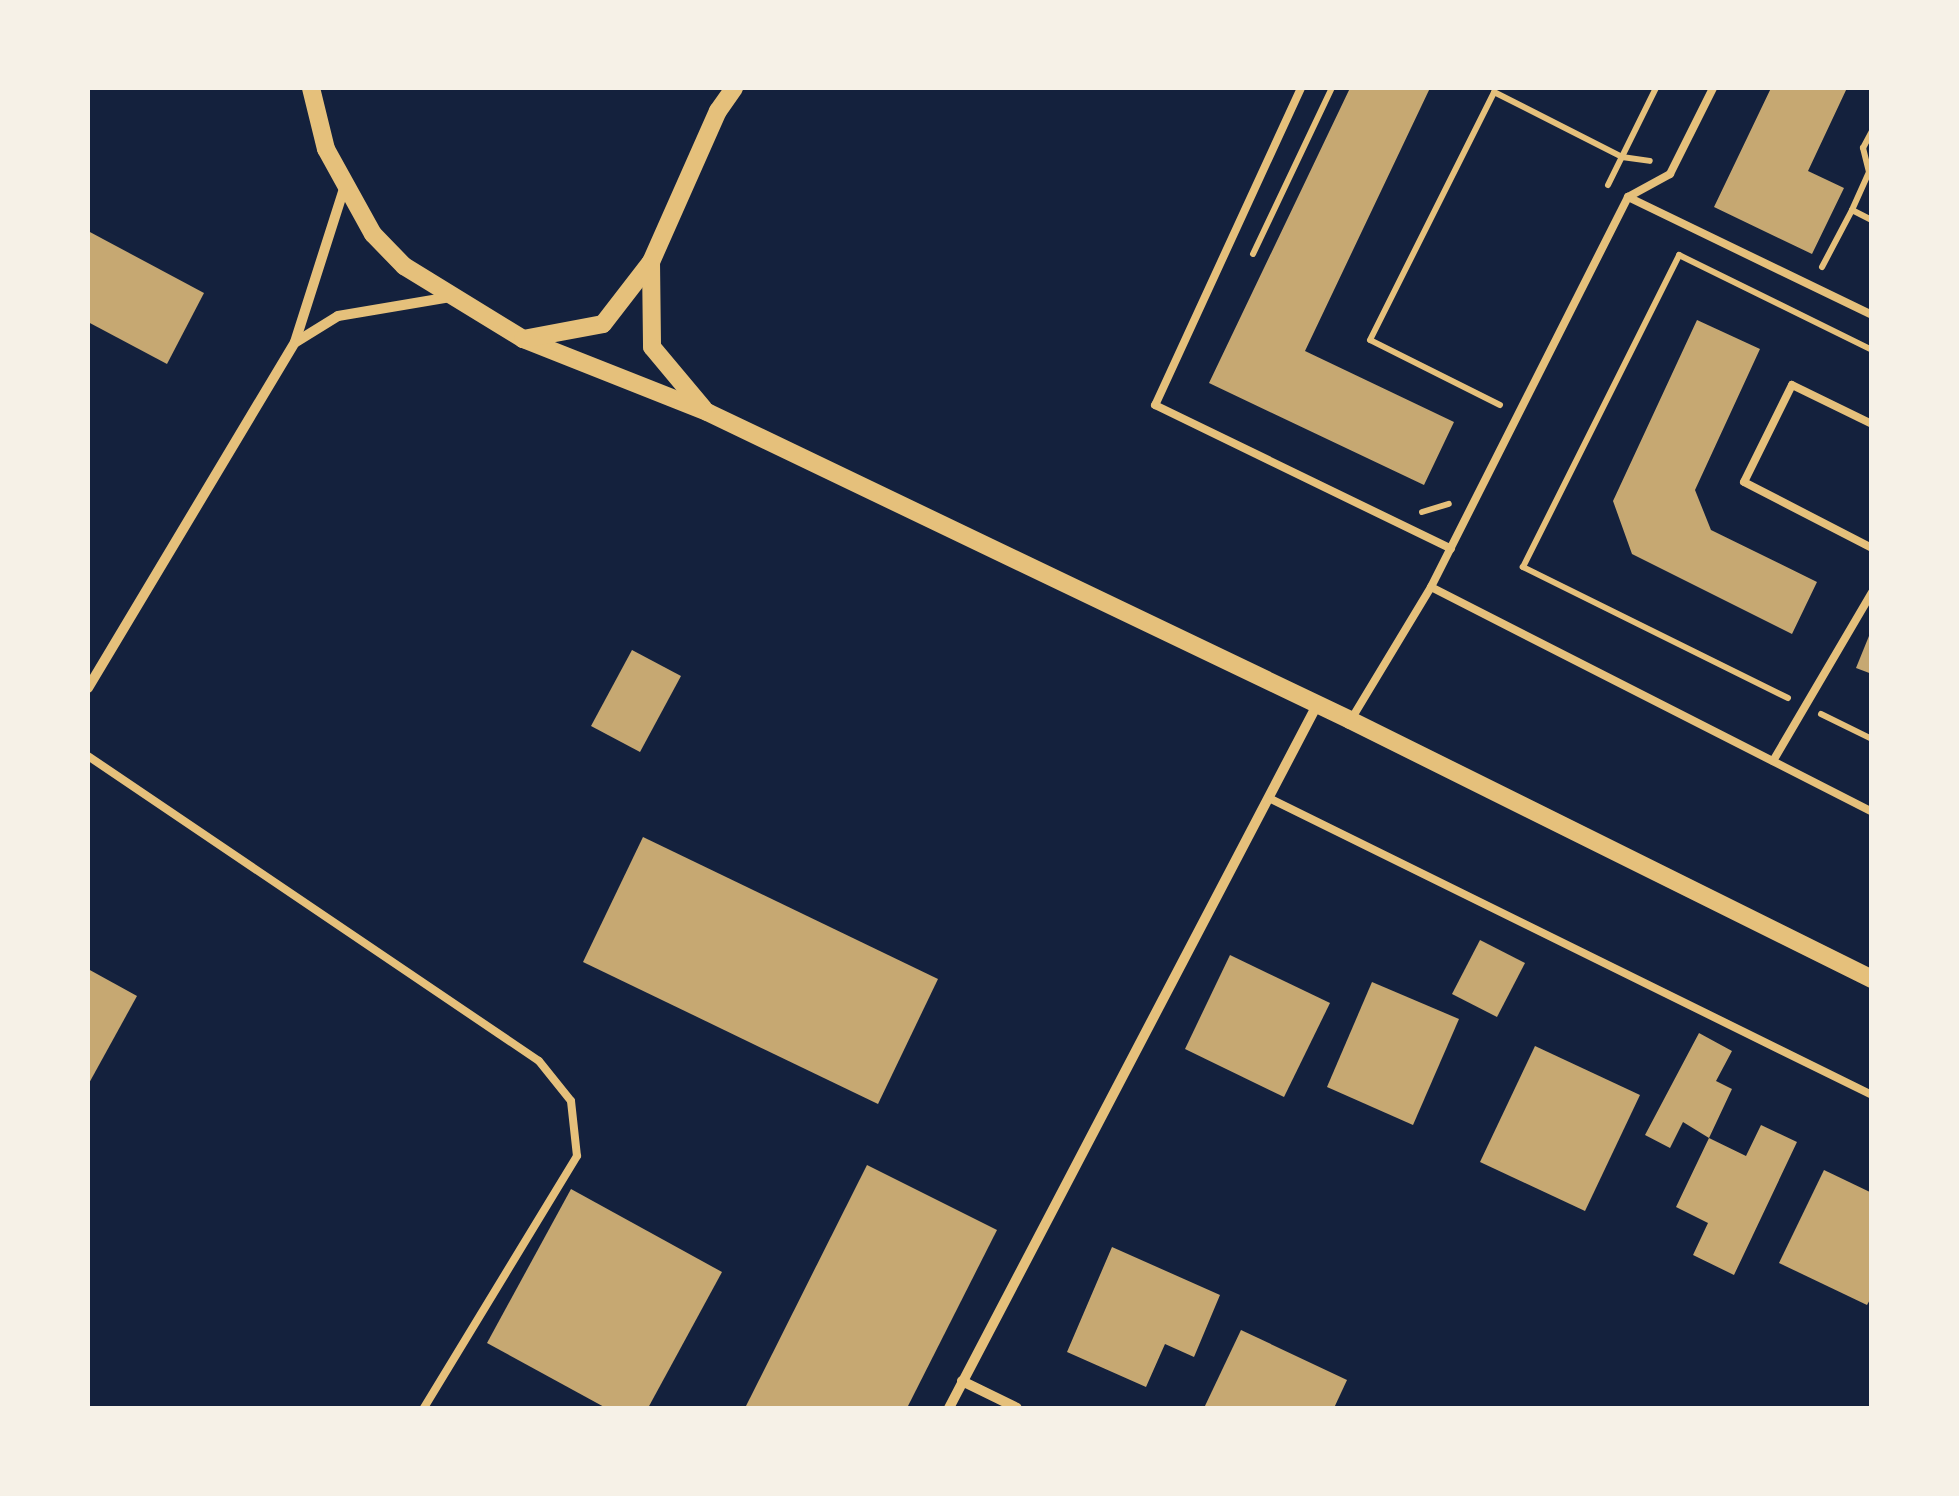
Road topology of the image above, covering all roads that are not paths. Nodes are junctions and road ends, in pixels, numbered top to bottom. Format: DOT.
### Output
graph roads {
  1 [pos="310,88"];
  2 [pos="716,88"];
  3 [pos="734,88"];
  4 [pos="1301,88"];
  5 [pos="1713,88"];
  6 [pos="718,112"];
  7 [pos="344,188"];
  8 [pos="1628,197"];
  9 [pos="651,262"];
  10 [pos="450,297"];
  11 [pos="1872,315"];
  12 [pos="523,339"];
  13 [pos="295,342"];
  14 [pos="707,412"];
  15 [pos="1872,424"];
  16 [pos="1872,548"];
  17 [pos="1451,549"];
  18 [pos="1432,587"];
  19 [pos="1872,592"];
  20 [pos="88,688"];
  21 [pos="1316,707"];
  22 [pos="1350,720"];
  23 [pos="88,756"];
  24 [pos="1773,760"];
  25 [pos="1271,799"];
  26 [pos="1872,812"];
  27 [pos="1872,979"];
  28 [pos="1872,1095"];
  29 [pos="962,1381"];
  30 [pos="424,1408"];
  31 [pos="950,1408"];
  32 [pos="1017,1408"];
  1 -- 7 [label="street"];
  2 -- 6 [label="street"];
  3 -- 6 [label="street"];
  4 -- 17 [label="lane"];
  5 -- 8 [label="lane"];
  6 -- 9 [label="street"];
  7 -- 10 [label="street"];
  7 -- 13 [label="street"];
  8 -- 11 [label="lane"];
  8 -- 17 [label="lane"];
  9 -- 12 [label="street"];
  9 -- 14 [label="street"];
  10 -- 12 [label="street"];
  10 -- 13 [label="street"];
  12 -- 14 [label="street"];
  13 -- 20 [label="street"];
  14 -- 21 [label="street"];
  15 -- 16 [label="lane"];
  17 -- 18 [label="lane"];
  18 -- 22 [label="lane"];
  18 -- 24 [label="lane"];
  19 -- 24 [label="lane"];
  21 -- 22 [label="street"];
  21 -- 25 [label="street"];
  22 -- 27 [label="street"];
  23 -- 30 [label="lane"];
  24 -- 26 [label="lane"];
  25 -- 28 [label="lane"];
  25 -- 29 [label="street"];
  29 -- 31 [label="street"];
  29 -- 32 [label="street"];
}
